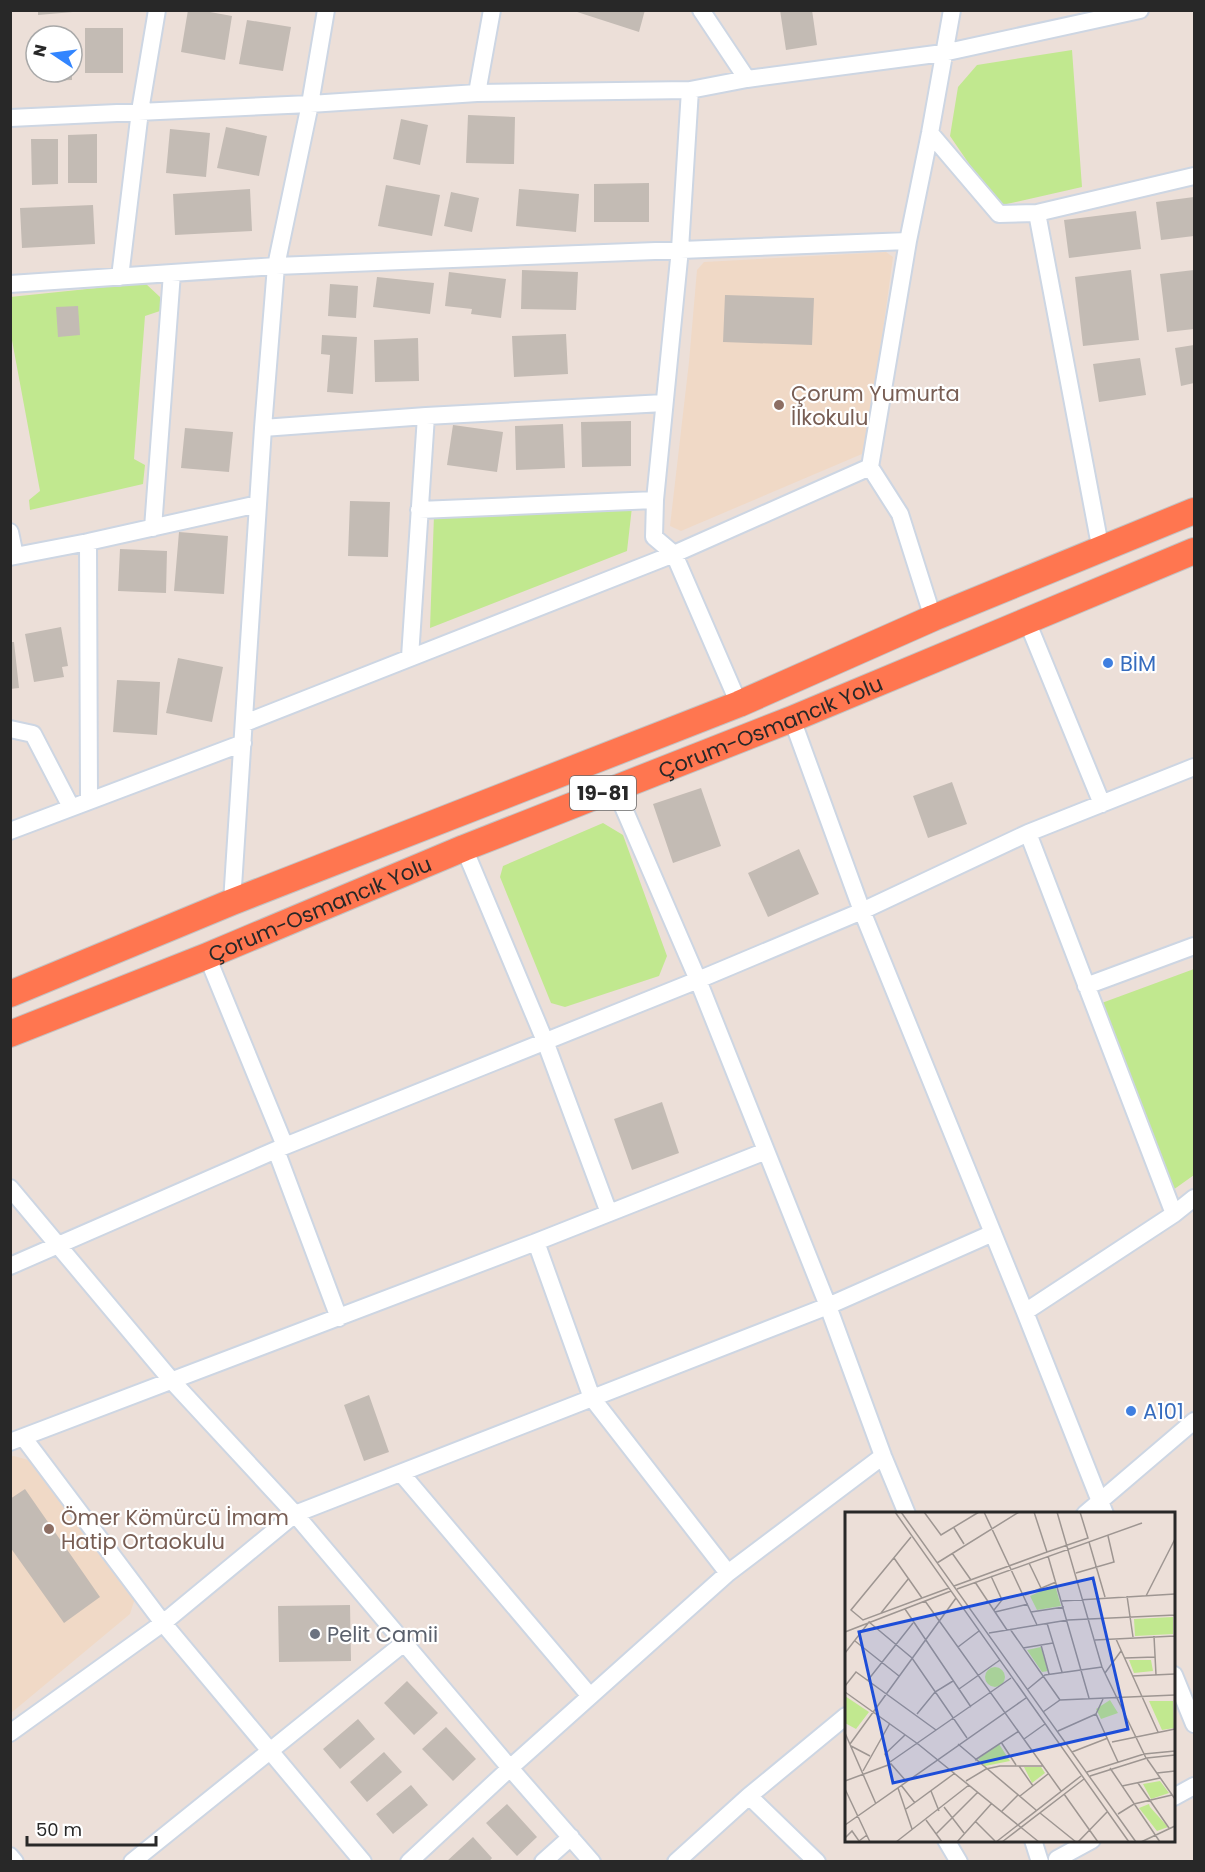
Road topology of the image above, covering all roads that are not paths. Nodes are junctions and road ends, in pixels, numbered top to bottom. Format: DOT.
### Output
graph roads {
  1 [pos="157,10"];
  2 [pos="326,10"];
  3 [pos="492,10"];
  4 [pos="701,10"];
  5 [pos="952,10"];
  6 [pos="1140,10"];
  7 [pos="943,53"];
  8 [pos="747,79"];
  9 [pos="690,90"];
  10 [pos="477,93"];
  11 [pos="310,104"];
  12 [pos="140,111"];
  13 [pos="10,118"];
  14 [pos="930,133"];
  15 [pos="1194,176"];
  16 [pos="1037,213"];
  17 [pos="908,241"];
  18 [pos="680,249"];
  19 [pos="276,266"];
  20 [pos="172,273"];
  21 [pos="120,277"];
  22 [pos="10,284"];
  23 [pos="664,403"];
  24 [pos="426,416"];
  25 [pos="263,428"];
  26 [pos="870,467"];
  27 [pos="655,500"];
  28 [pos="258,504"];
  29 [pos="419,510"];
  30 [pos="1194,511"];
  31 [pos="153,528"];
  32 [pos="10,532"];
  33 [pos="88,542"];
  34 [pos="1101,551"];
  35 [pos="1194,551"];
  36 [pos="674,554"];
  37 [pos="13,556"];
  38 [pos="933,618"];
  39 [pos="1027,621"];
  40 [pos="410,657"];
  41 [pos="739,704"];
  42 [pos="792,719"];
  43 [pos="245,723"];
  44 [pos="10,729"];
  45 [pos="243,742"];
  46 [pos="1194,767"];
  47 [pos="615,788"];
  48 [pos="89,800"];
  49 [pos="1102,804"];
  50 [pos="71,807"];
  51 [pos="10,831"];
  52 [pos="1028,833"];
  53 [pos="464,848"];
  54 [pos="232,902"];
  55 [pos="862,911"];
  56 [pos="1194,946"];
  57 [pos="207,957"];
  58 [pos="698,980"];
  59 [pos="1086,986"];
  60 [pos="10,994"];
  61 [pos="10,1034"];
  62 [pos="545,1041"];
  63 [pos="281,1148"];
  64 [pos="766,1151"];
  65 [pos="10,1188"];
  66 [pos="1194,1198"];
  67 [pos="609,1213"];
  68 [pos="1174,1214"];
  69 [pos="993,1233"];
  70 [pos="536,1242"];
  71 [pos="60,1246"];
  72 [pos="10,1266"];
  73 [pos="828,1306"];
  74 [pos="1024,1312"];
  75 [pos="339,1318"];
  76 [pos="172,1382"];
  77 [pos="592,1398"];
  78 [pos="1194,1421"];
  79 [pos="17,1440"];
  80 [pos="883,1456"];
  81 [pos="401,1473"];
  82 [pos="1102,1508"];
  83 [pos="906,1512"];
  84 [pos="295,1514"];
  85 [pos="728,1573"];
  86 [pos="163,1623"];
  87 [pos="404,1644"];
  88 [pos="1175,1680"];
  89 [pos="590,1696"];
  90 [pos="845,1717"];
  91 [pos="1194,1724"];
  92 [pos="10,1733"];
  93 [pos="270,1751"];
  94 [pos="510,1768"];
  95 [pos="1194,1786"];
  96 [pos="749,1796"];
  97 [pos="1175,1796"];
  98 [pos="571,1836"];
  99 [pos="947,1842"];
  100 [pos="1035,1842"];
  101 [pos="1088,1842"];
  102 [pos="10,1856"];
  103 [pos="1052,1861"];
  104 [pos="15,1862"];
  105 [pos="132,1862"];
  106 [pos="363,1862"];
  107 [pos="409,1862"];
  108 [pos="543,1862"];
  109 [pos="592,1862"];
  110 [pos="676,1862"];
  111 [pos="818,1862"];
  112 [pos="959,1862"];
  1 -- 12 [label="street"];
  2 -- 11 [label="street"];
  3 -- 10 [label="street"];
  4 -- 8 [label="street"];
  5 -- 7 [label="street"];
  6 -- 7 [label="street"];
  7 -- 8 [label="street"];
  7 -- 14 [label="street"];
  8 -- 9 [label="street"];
  9 -- 10 [label="street"];
  9 -- 18 [label="street"];
  10 -- 11 [label="street"];
  11 -- 12 [label="street"];
  11 -- 19 [label="street"];
  12 -- 13 [label="street"];
  12 -- 21 [label="street"];
  14 -- 16 [label="street"];
  14 -- 17 [label="street"];
  15 -- 16 [label="street"];
  16 -- 34 [label="street"];
  17 -- 18 [label="street"];
  17 -- 26 [label="street"];
  18 -- 19 [label="street"];
  18 -- 23 [label="street"];
  19 -- 20 [label="street"];
  19 -- 25 [label="street"];
  20 -- 21 [label="street"];
  20 -- 31 [label="street"];
  21 -- 22 [label="street"];
  23 -- 24 [label="street"];
  23 -- 27 [label="street"];
  24 -- 25 [label="street"];
  24 -- 29 [label="street"];
  25 -- 28 [label="street"];
  26 -- 36 [label="street"];
  26 -- 38 [label="street"];
  27 -- 29 [label="street"];
  27 -- 36 [label="street"];
  28 -- 31 [label="street"];
  28 -- 43 [label="street"];
  29 -- 40 [label="street"];
  30 -- 34 [label="highway, Çorum-Osmancık Yolu / 19-81"];
  31 -- 33 [label="street"];
  32 -- 37 [label="street"];
  33 -- 37 [label="street"];
  33 -- 48 [label="street"];
  34 -- 38 [label="highway, Çorum-Osmancık Yolu / 19-81"];
  35 -- 39 [label="highway, Çorum-Osmancık Yolu / 19-81"];
  36 -- 40 [label="street"];
  36 -- 41 [label="street"];
  38 -- 41 [label="highway, Çorum-Osmancık Yolu / 19-81"];
  39 -- 42 [label="highway, Çorum-Osmancık Yolu / 19-81"];
  39 -- 49 [label="street"];
  40 -- 43 [label="street"];
  41 -- 54 [label="highway, Çorum-Osmancık Yolu / 19-81"];
  42 -- 47 [label="highway, Çorum-Osmancık Yolu / 19-81"];
  42 -- 55 [label="street"];
  43 -- 45 [label="street"];
  44 -- 50 [label="street"];
  45 -- 48 [label="street"];
  45 -- 54 [label="street"];
  46 -- 49 [label="street"];
  47 -- 53 [label="highway, Çorum-Osmancık Yolu / 19-81"];
  47 -- 58 [label="street"];
  48 -- 50 [label="street"];
  49 -- 52 [label="street"];
  50 -- 51 [label="street"];
  52 -- 55 [label="street"];
  52 -- 59 [label="street"];
  53 -- 57 [label="highway, Çorum-Osmancık Yolu / 19-81"];
  53 -- 62 [label="street"];
  54 -- 60 [label="highway, Çorum-Osmancık Yolu / 19-81"];
  55 -- 58 [label="street"];
  55 -- 69 [label="street"];
  56 -- 59 [label="street"];
  57 -- 61 [label="highway, Çorum-Osmancık Yolu / 19-81"];
  57 -- 63 [label="street"];
  58 -- 62 [label="street"];
  58 -- 64 [label="street"];
  59 -- 68 [label="street"];
  62 -- 63 [label="street"];
  62 -- 67 [label="street"];
  63 -- 71 [label="street"];
  63 -- 75 [label="street"];
  64 -- 67 [label="street"];
  64 -- 73 [label="street"];
  65 -- 71 [label="street"];
  66 -- 68 [label="street"];
  67 -- 70 [label="street"];
  68 -- 74 [label="street"];
  69 -- 73 [label="street"];
  69 -- 74 [label="street"];
  70 -- 75 [label="street"];
  70 -- 77 [label="street"];
  71 -- 72 [label="street"];
  71 -- 76 [label="street"];
  73 -- 77 [label="street"];
  73 -- 80 [label="street"];
  74 -- 82 [label="street"];
  75 -- 76 [label="street"];
  76 -- 79 [label="street"];
  76 -- 84 [label="street"];
  77 -- 81 [label="street"];
  77 -- 85 [label="street"];
  78 -- 82 [label="street"];
  79 -- 86 [label="street"];
  80 -- 83 [label="street"];
  80 -- 85 [label="street"];
  81 -- 84 [label="street"];
  81 -- 89 [label="street"];
  84 -- 86 [label="street"];
  84 -- 87 [label="street"];
  85 -- 89 [label="street"];
  86 -- 92 [label="street"];
  86 -- 93 [label="street"];
  87 -- 93 [label="street"];
  87 -- 94 [label="street"];
  88 -- 91 [label="street"];
  89 -- 94 [label="street"];
  90 -- 96 [label="street"];
  93 -- 105 [label="street"];
  93 -- 106 [label="street"];
  94 -- 98 [label="street"];
  94 -- 107 [label="street"];
  95 -- 97 [label="street"];
  96 -- 110 [label="street"];
  96 -- 111 [label="street"];
  98 -- 108 [label="street"];
  98 -- 109 [label="street"];
  99 -- 112 [label="street"];
  100 -- 103 [label="street"];
  101 -- 103 [label="street"];
  102 -- 104 [label="street"];
}
